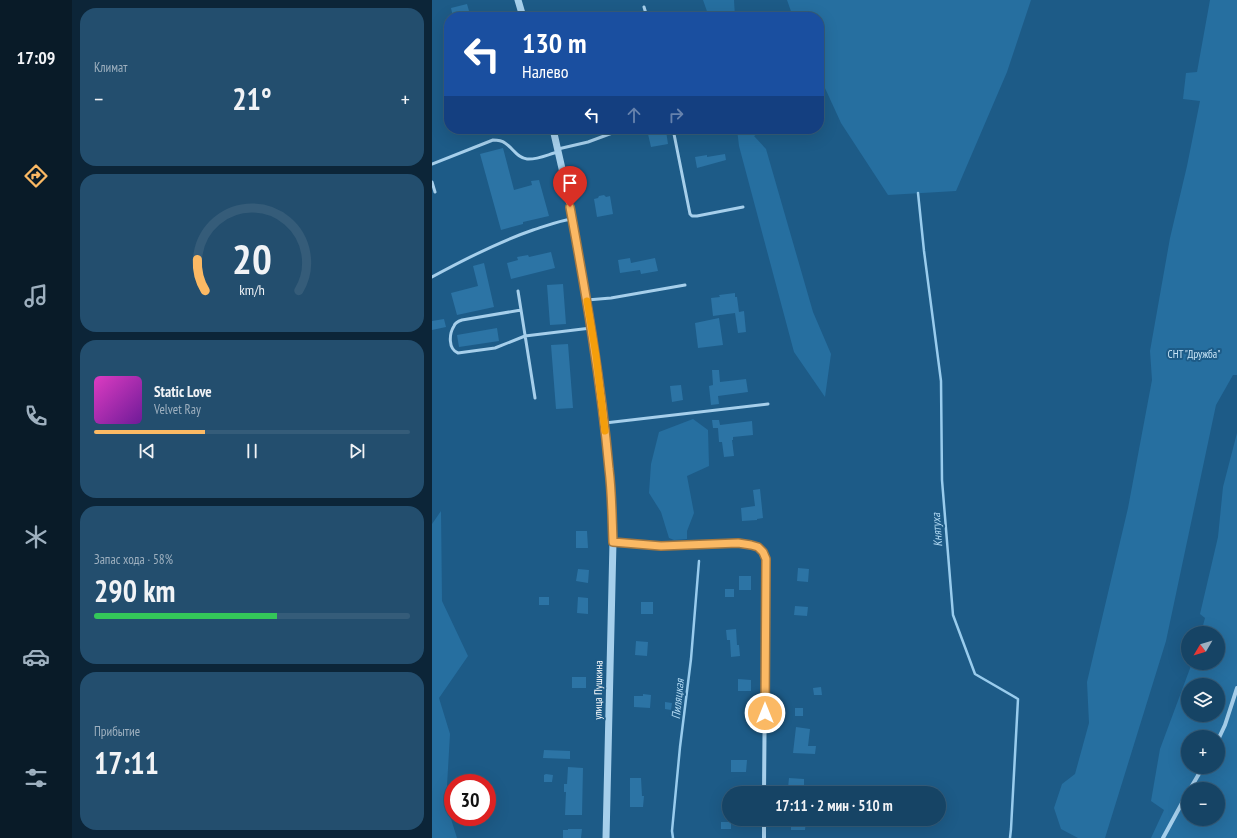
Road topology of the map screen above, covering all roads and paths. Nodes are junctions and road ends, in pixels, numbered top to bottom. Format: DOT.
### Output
graph roads {
  1 [pos="518,0"];
  2 [pos="644,7"];
  3 [pos="522,12"];
  4 [pos="646,12"];
  5 [pos="554,134"];
  6 [pos="610,134"];
  7 [pos="674,134"];
  8 [pos="557,150"];
  9 [pos="432,164"];
  10 [pos="432,182"];
  11 [pos="435,192"];
  12 [pos="743,208"];
  13 [pos="572,219"];
  14 [pos="432,277"];
  15 [pos="685,285"];
  16 [pos="518,291"];
  17 [pos="587,300"];
  18 [pos="521,310"];
  19 [pos="591,328"];
  20 [pos="525,336"];
  21 [pos="535,398"];
  22 [pos="768,404"];
  23 [pos="604,423"];
  24 [pos="613,542"];
  25 [pos="1237,688"];
  26 [pos="1223,730"];
  27 [pos="764,786"];
  28 [pos="1181,805"];
  29 [pos="764,826"];
  30 [pos="606,838"];
  31 [pos="764,838"];
  32 [pos="1163,838"];
  1 -- 3 [label="street"];
  2 -- 4 [label="lane"];
  5 -- 8 [label="street, улица Пушкина"];
  6 -- 8 [label="lane"];
  7 -- 12 [label="lane"];
  8 -- 9 [label="lane"];
  8 -- 13 [label="street, улица Пушкина"];
  10 -- 11 [label="lane"];
  13 -- 14 [label="lane"];
  13 -- 17 [label="street, улица Пушкина"];
  15 -- 17 [label="lane"];
  16 -- 18 [label="lane"];
  17 -- 19 [label="street, улица Пушкина"];
  18 -- 20 [label="lane"];
  18 -- 20 [label="lane"];
  19 -- 20 [label="lane"];
  19 -- 23 [label="street, улица Пушкина"];
  20 -- 21 [label="lane"];
  22 -- 23 [label="lane"];
  23 -- 24 [label="street, улица Пушкина"];
  24 -- 27 [label="street"];
  24 -- 30 [label="street, улица Пушкина"];
  25 -- 26 [label="street"];
  28 -- 32 [label="street"];
  29 -- 31 [label="street"];
}
